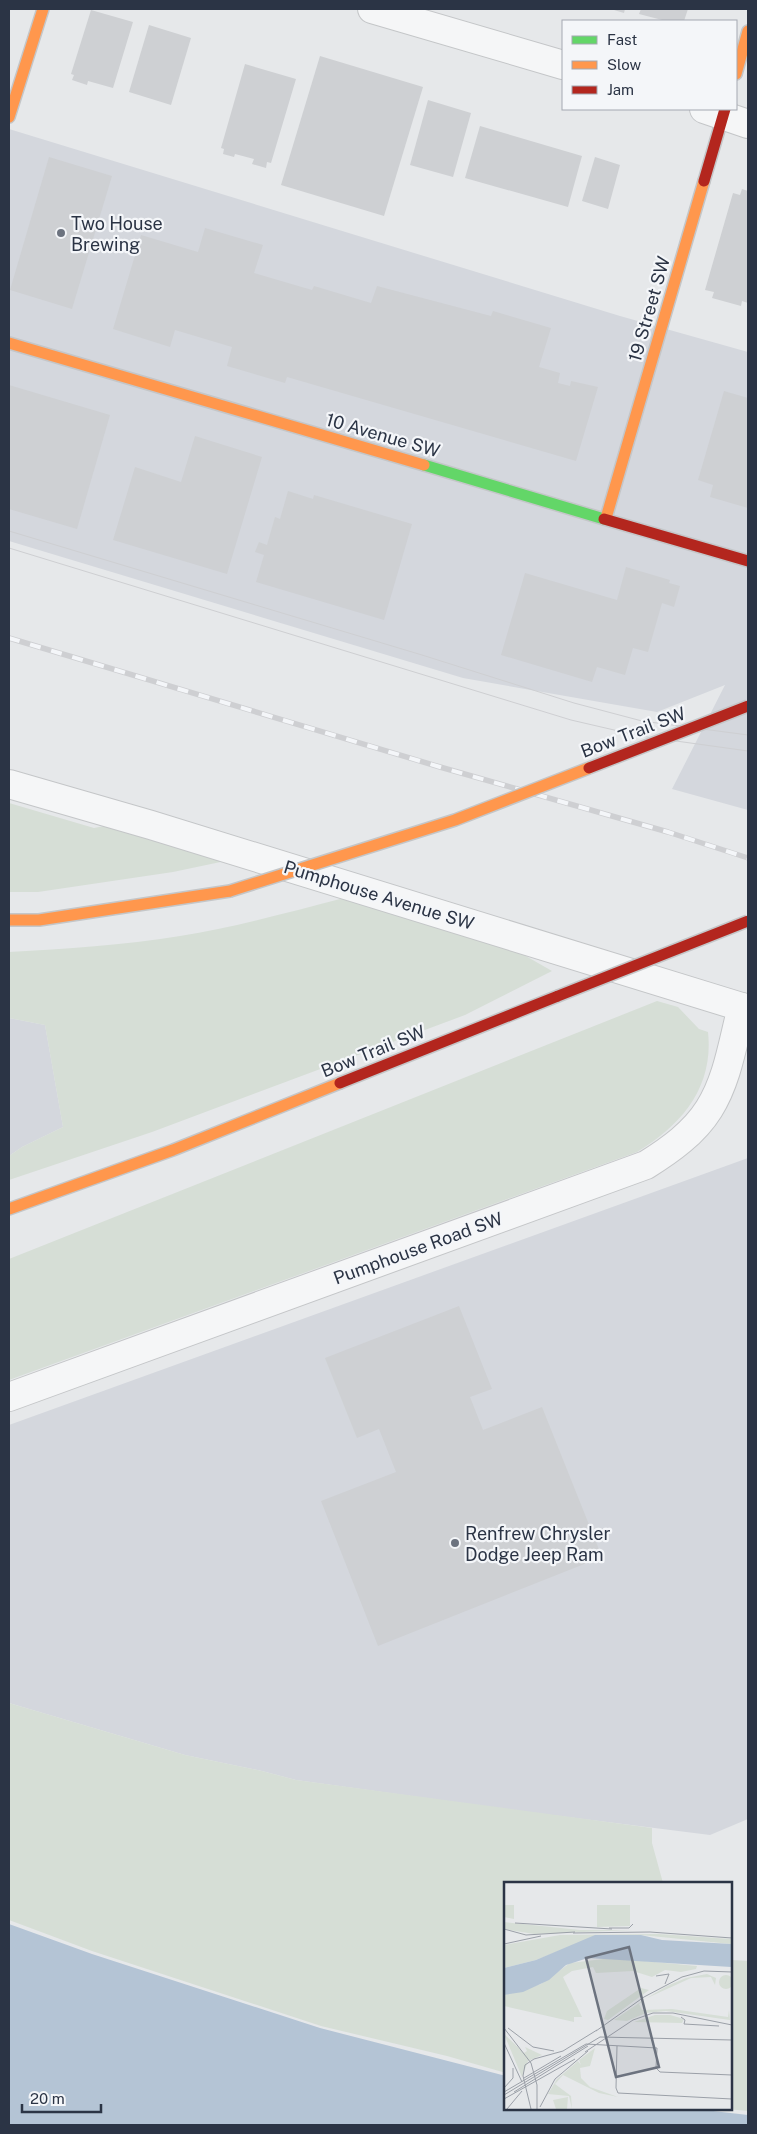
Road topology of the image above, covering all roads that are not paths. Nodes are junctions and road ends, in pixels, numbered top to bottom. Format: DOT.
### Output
graph roads {
  1 [pos="42,9"];
  2 [pos="372,9"];
  3 [pos="748,31"];
  4 [pos="562,66"];
  5 [pos="737,70"];
  6 [pos="717,111"];
  7 [pos="9,117"];
  8 [pos="748,124"];
  9 [pos="9,343"];
  10 [pos="606,518"];
  11 [pos="748,561"];
  12 [pos="748,706"];
  13 [pos="9,784"];
  14 [pos="9,920"];
  15 [pos="748,921"];
  16 [pos="745,1008"];
  17 [pos="9,1209"];
  18 [pos="9,1397"];
  1 -- 7 [label="main road"];
  2 -- 4 [label="street"];
  3 -- 5 [label="main road"];
  6 -- 8 [label="street"];
  6 -- 10 [label="main road, 19 Street SW"];
  9 -- 10 [label="main road, 10 Avenue SW"];
  10 -- 11 [label="main road, 10 Avenue SW"];
  12 -- 14 [label="main road, Bow Trail SW, bridge"];
  13 -- 16 [label="street, Pumphouse Avenue SW"];
  15 -- 17 [label="main road, Bow Trail SW, bridge"];
  16 -- 18 [label="street, Pumphouse Road SW"];
}
